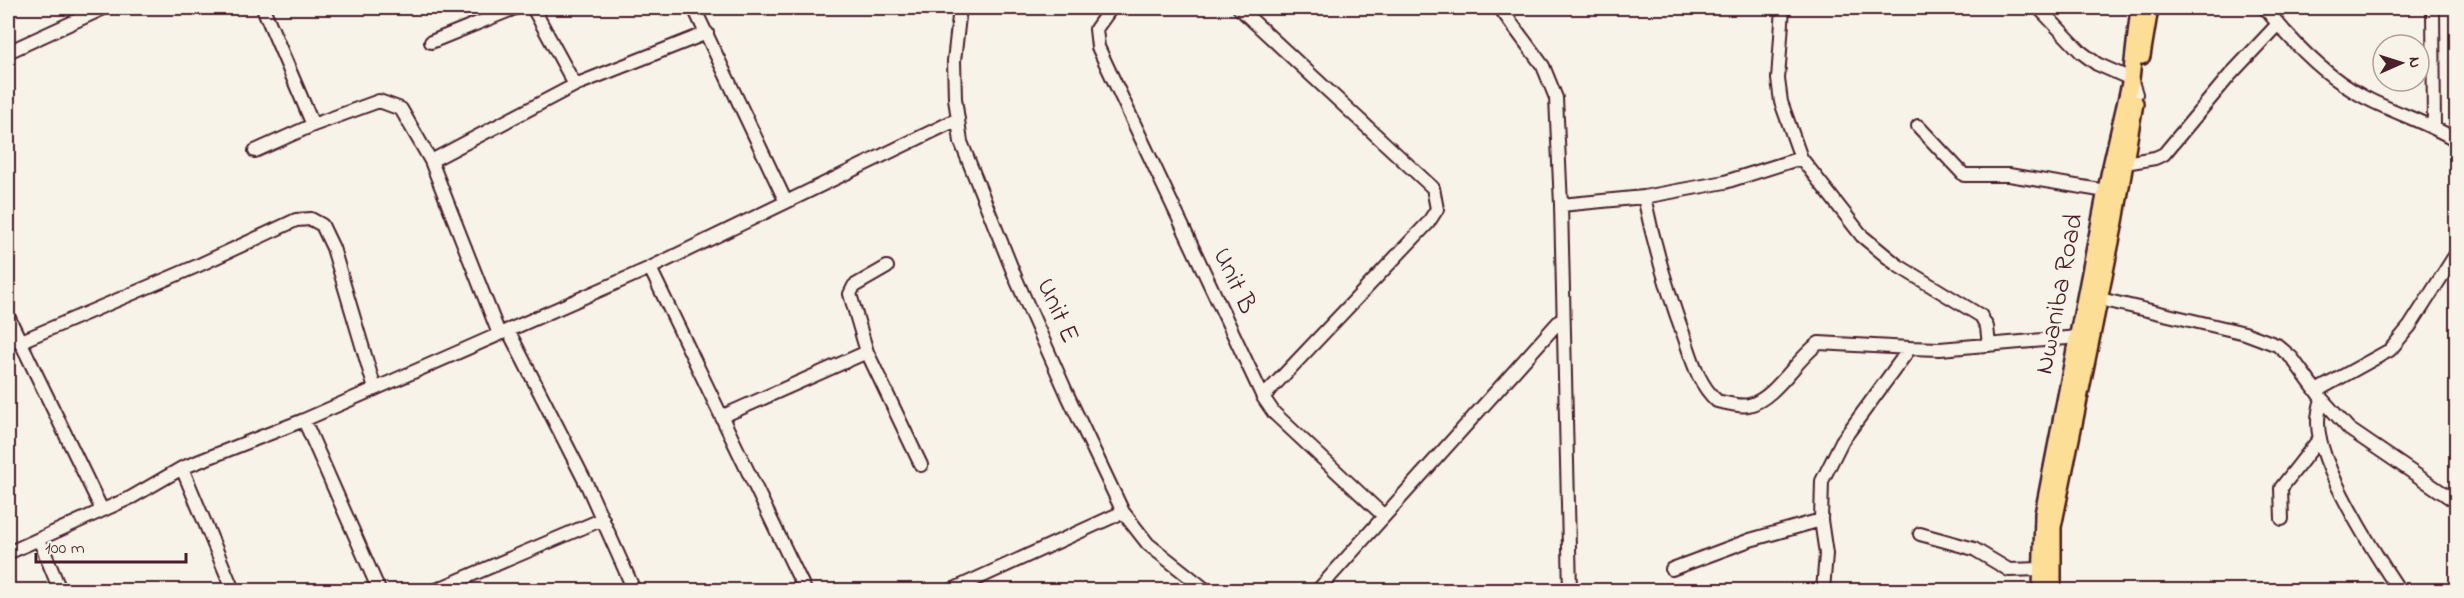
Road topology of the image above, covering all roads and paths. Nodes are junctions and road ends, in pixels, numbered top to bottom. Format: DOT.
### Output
graph roads {
  1 [pos="104,8"];
  2 [pos="263,8"];
  3 [pos="515,8"];
  4 [pos="533,8"];
  5 [pos="694,8"];
  6 [pos="1111,8"];
  7 [pos="1239,8"];
  8 [pos="1500,8"];
  9 [pos="1783,8"];
  10 [pos="2039,8"];
  11 [pos="2139,8"];
  12 [pos="2150,8"];
  13 [pos="2265,8"];
  14 [pos="2433,8"];
  15 [pos="960,9"];
  16 [pos="2278,24"];
  17 [pos="707,33"];
  18 [pos="431,42"];
  19 [pos="8,52"];
  20 [pos="575,85"];
  21 [pos="2133,87"];
  22 [pos="958,120"];
  23 [pos="313,125"];
  24 [pos="1918,126"];
  25 [pos="2434,127"];
  26 [pos="2457,140"];
  27 [pos="255,151"];
  28 [pos="1801,158"];
  29 [pos="431,160"];
  30 [pos="2125,163"];
  31 [pos="2106,191"];
  32 [pos="1644,197"];
  33 [pos="786,202"];
  34 [pos="1561,205"];
  35 [pos="2457,254"];
  36 [pos="887,267"];
  37 [pos="650,268"];
  38 [pos="2100,299"];
  39 [pos="8,316"];
  40 [pos="1563,317"];
  41 [pos="504,332"];
  42 [pos="2078,337"];
  43 [pos="20,342"];
  44 [pos="1989,345"];
  45 [pos="1910,348"];
  46 [pos="867,352"];
  47 [pos="375,390"];
  48 [pos="2319,395"];
  49 [pos="1263,397"];
  50 [pos="723,416"];
  51 [pos="304,420"];
  52 [pos="2320,438"];
  53 [pos="921,465"];
  54 [pos="182,468"];
  55 [pos="2457,502"];
  56 [pos="102,510"];
  57 [pos="1123,512"];
  58 [pos="1384,516"];
  59 [pos="603,519"];
  60 [pos="2282,519"];
  61 [pos="1821,520"];
  62 [pos="1920,534"];
  63 [pos="39,539"];
  64 [pos="8,553"];
  65 [pos="1672,569"];
  66 [pos="2040,569"];
  67 [pos="953,590"];
  68 [pos="60,591"];
  69 [pos="233,591"];
  70 [pos="379,591"];
  71 [pos="436,591"];
  72 [pos="634,591"];
  73 [pos="805,591"];
  74 [pos="1206,591"];
  75 [pos="1318,591"];
  76 [pos="1570,591"];
  77 [pos="1823,591"];
  78 [pos="2041,591"];
  79 [pos="2053,591"];
  80 [pos="2399,591"];
  1 -- 19 [label="street"];
  2 -- 23 [label="street"];
  3 -- 18 [label="street"];
  4 -- 20 [label="street"];
  5 -- 17 [label="street"];
  6 -- 49 [label="street, Unit B"];
  7 -- 49 [label="street"];
  8 -- 34 [label="street"];
  9 -- 28 [label="street"];
  10 -- 21 [label="street"];
  11 -- 21 [label="main road, Nwaniba Road"];
  12 -- 21 [label="main road"];
  13 -- 16 [label="street"];
  14 -- 25 [label="street"];
  15 -- 22 [label="street, Unit E"];
  16 -- 25 [label="street"];
  16 -- 30 [label="street"];
  17 -- 20 [label="street"];
  17 -- 33 [label="street"];
  20 -- 29 [label="street"];
  21 -- 30 [label="main road"];
  21 -- 31 [label="main road, Nwaniba Road"];
  22 -- 33 [label="street"];
  22 -- 57 [label="street, Unit E"];
  23 -- 27 [label="street"];
  23 -- 29 [label="street"];
  24 -- 31 [label="street"];
  25 -- 26 [label="street"];
  28 -- 32 [label="street"];
  28 -- 44 [label="street"];
  29 -- 41 [label="street"];
  30 -- 38 [label="main road"];
  31 -- 42 [label="main road, Nwaniba Road"];
  32 -- 34 [label="street"];
  32 -- 45 [label="street"];
  33 -- 37 [label="street"];
  34 -- 40 [label="street"];
  35 -- 48 [label="street"];
  36 -- 46 [label="street"];
  37 -- 41 [label="street"];
  37 -- 50 [label="street"];
  38 -- 48 [label="street"];
  38 -- 79 [label="main road"];
  39 -- 43 [label="street"];
  40 -- 58 [label="street"];
  40 -- 76 [label="street"];
  41 -- 47 [label="street"];
  41 -- 59 [label="street"];
  42 -- 44 [label="street"];
  42 -- 66 [label="main road, Nwaniba Road"];
  43 -- 47 [label="street"];
  43 -- 56 [label="street"];
  44 -- 45 [label="street"];
  45 -- 61 [label="street"];
  46 -- 50 [label="street"];
  46 -- 53 [label="street"];
  47 -- 51 [label="street"];
  48 -- 52 [label="street"];
  48 -- 55 [label="street"];
  49 -- 58 [label="street, Unit B"];
  50 -- 73 [label="street"];
  51 -- 54 [label="street"];
  51 -- 70 [label="street"];
  52 -- 60 [label="street"];
  52 -- 80 [label="street"];
  54 -- 56 [label="street"];
  54 -- 69 [label="street"];
  56 -- 63 [label="street"];
  57 -- 67 [label="street"];
  57 -- 74 [label="street, Unit E"];
  58 -- 75 [label="street"];
  59 -- 71 [label="street"];
  59 -- 72 [label="street"];
  61 -- 65 [label="street"];
  61 -- 77 [label="street"];
  62 -- 66 [label="street"];
  63 -- 64 [label="street"];
  63 -- 68 [label="street"];
  66 -- 78 [label="main road, Nwaniba Road"];
}
